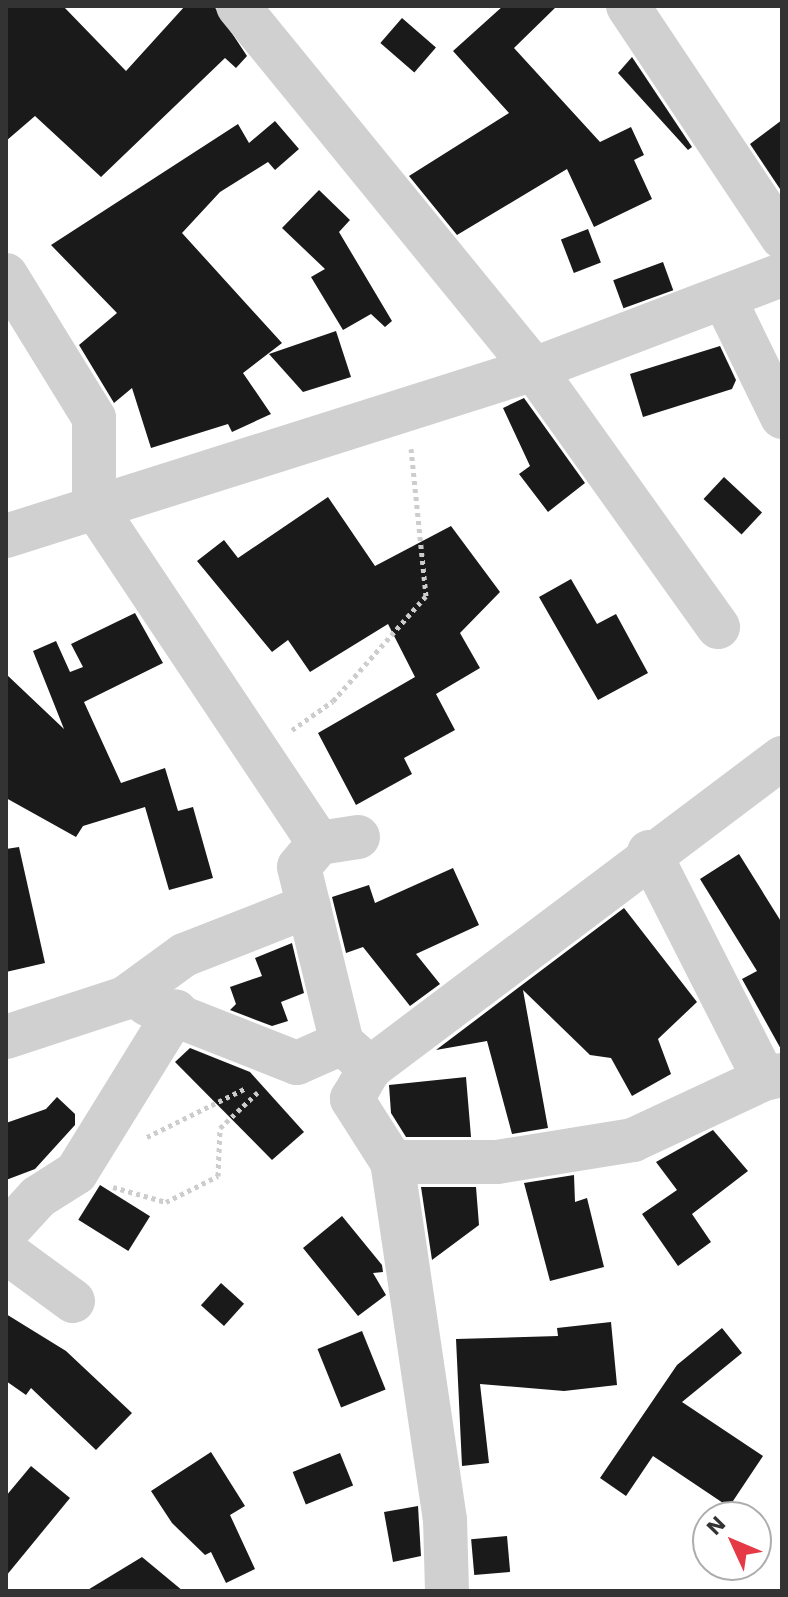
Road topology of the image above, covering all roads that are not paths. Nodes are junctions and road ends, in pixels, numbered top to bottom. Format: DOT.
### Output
graph roads {
  1 [pos="238,6"];
  2 [pos="628,6"];
  3 [pos="782,237"];
  4 [pos="6,275"];
  5 [pos="782,275"];
  6 [pos="725,300"];
  7 [pos="534,369"];
  8 [pos="782,417"];
  9 [pos="94,506"];
  10 [pos="6,536"];
  11 [pos="718,627"];
  12 [pos="782,758"];
  13 [pos="649,852"];
  14 [pos="309,906"];
  15 [pos="125,998"];
  16 [pos="176,1011"];
  17 [pos="6,1037"];
  18 [pos="356,1055"];
  19 [pos="773,1077"];
  20 [pos="392,1162"];
  21 [pos="6,1232"];
  22 [pos="6,1252"];
  23 [pos="73,1301"];
  24 [pos="447,1591"];
  1 -- 7 [label="street"];
  2 -- 3 [label="street"];
  4 -- 9 [label="street"];
  5 -- 6 [label="street"];
  6 -- 7 [label="street"];
  6 -- 8 [label="street"];
  7 -- 9 [label="street"];
  7 -- 11 [label="street"];
  9 -- 10 [label="street"];
  9 -- 14 [label="street"];
  12 -- 13 [label="street"];
  13 -- 18 [label="street"];
  13 -- 19 [label="street"];
  14 -- 15 [label="street"];
  14 -- 18 [label="street"];
  15 -- 16 [label="street"];
  15 -- 17 [label="street"];
  16 -- 18 [label="street"];
  16 -- 21 [label="street"];
  18 -- 20 [label="street"];
  19 -- 20 [label="street"];
  20 -- 24 [label="street"];
  22 -- 23 [label="street"];
}
